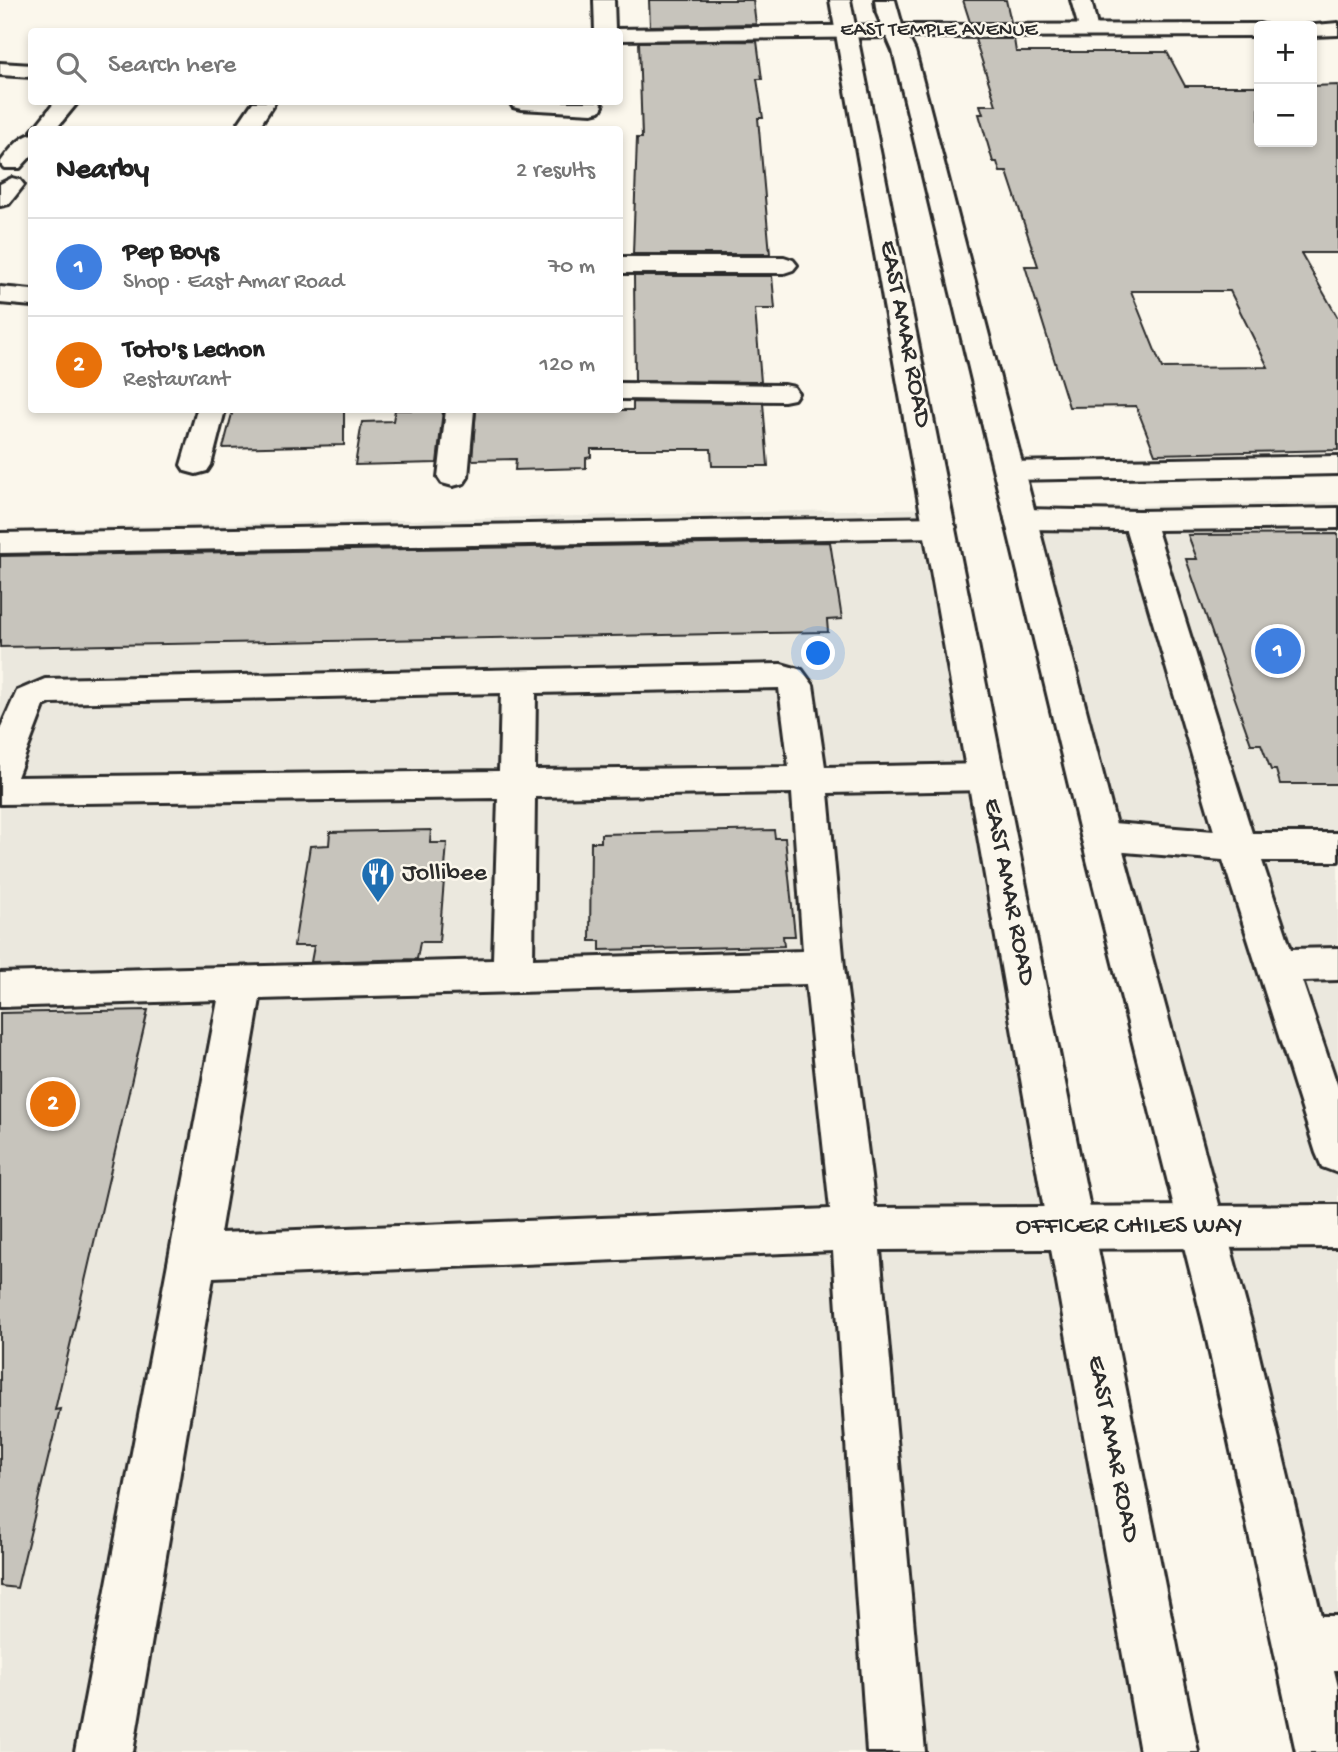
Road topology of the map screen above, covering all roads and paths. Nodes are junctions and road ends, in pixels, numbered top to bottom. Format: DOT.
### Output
graph roads {
  1 [pos="604,0"];
  2 [pos="840,0"];
  3 [pos="885,0"];
  4 [pos="1081,0"];
  5 [pos="605,28"];
  6 [pos="1338,29"];
  7 [pos="1254,30"];
  8 [pos="1317,30"];
  9 [pos="895,31"];
  10 [pos="1088,31"];
  11 [pos="846,32"];
  12 [pos="623,34"];
  13 [pos="0,69"];
  14 [pos="28,71"];
  15 [pos="64,105"];
  16 [pos="262,105"];
  17 [pos="593,105"];
  18 [pos="46,126"];
  19 [pos="248,126"];
  20 [pos="589,126"];
  21 [pos="28,148"];
  22 [pos="8,182"];
  23 [pos="623,265"];
  24 [pos="784,265"];
  25 [pos="15,297"];
  26 [pos="0,324"];
  27 [pos="623,391"];
  28 [pos="784,393"];
  29 [pos="210,413"];
  30 [pos="460,413"];
  31 [pos="196,465"];
  32 [pos="1338,465"];
  33 [pos="1009,471"];
  34 [pos="453,477"];
  35 [pos="1338,518"];
  36 [pos="1020,519"];
  37 [pos="1139,522"];
  38 [pos="940,527"];
  39 [pos="0,543"];
  40 [pos="519,681"];
  41 [pos="0,775"];
  42 [pos="987,777"];
  43 [pos="809,780"];
  44 [pos="517,784"];
  45 [pos="0,791"];
  46 [pos="1100,836"];
  47 [pos="1338,847"];
  48 [pos="1238,848"];
  49 [pos="1338,964"];
  50 [pos="1277,965"];
  51 [pos="824,967"];
  52 [pos="513,975"];
  53 [pos="243,983"];
  54 [pos="0,990"];
  55 [pos="1327,1088"];
  56 [pos="1338,1153"];
  57 [pos="1338,1226"];
  58 [pos="1070,1227"];
  59 [pos="1201,1227"];
  60 [pos="855,1229"];
  61 [pos="193,1255"];
  62 [pos="1320,1643"];
  63 [pos="104,1752"];
  64 [pos="896,1752"];
  65 [pos="1169,1752"];
  66 [pos="1325,1752"];
  1 -- 5 [label="main road"];
  2 -- 11 [label="main road, EAST AMAR ROAD"];
  3 -- 9 [label="main road"];
  4 -- 10 [label="main road"];
  6 -- 8 [label="main road"];
  7 -- 10 [label="main road, EAST TEMPLE AVENUE"];
  9 -- 10 [label="main road, EAST TEMPLE AVENUE"];
  9 -- 11 [label="main road, EAST TEMPLE AVENUE"];
  9 -- 33 [label="main road"];
  11 -- 12 [label="main road, EAST TEMPLE AVENUE"];
  11 -- 38 [label="main road, EAST AMAR ROAD"];
  13 -- 14 [label="main road"];
  15 -- 18 [label="main road"];
  16 -- 19 [label="main road"];
  17 -- 20 [label="main road"];
  21 -- 22 [label="main road"];
  23 -- 24 [label="main road"];
  25 -- 26 [label="main road"];
  27 -- 28 [label="main road"];
  29 -- 31 [label="main road"];
  30 -- 34 [label="main road"];
  32 -- 33 [label="main road"];
  33 -- 36 [label="main road"];
  35 -- 37 [label="main road"];
  36 -- 37 [label="main road"];
  36 -- 46 [label="main road"];
  37 -- 48 [label="main road"];
  38 -- 39 [label="main road"];
  38 -- 42 [label="main road, EAST AMAR ROAD"];
  40 -- 41 [label="main road"];
  40 -- 43 [label="main road"];
  40 -- 44 [label="main road"];
  42 -- 43 [label="main road"];
  42 -- 58 [label="main road, EAST AMAR ROAD"];
  43 -- 44 [label="main road"];
  43 -- 51 [label="main road"];
  44 -- 45 [label="main road"];
  44 -- 52 [label="main road"];
  46 -- 48 [label="main road"];
  46 -- 59 [label="main road"];
  47 -- 48 [label="main road"];
  48 -- 50 [label="main road"];
  49 -- 50 [label="main road"];
  50 -- 55 [label="main road"];
  51 -- 52 [label="main road"];
  51 -- 60 [label="main road"];
  52 -- 53 [label="main road"];
  53 -- 54 [label="main road"];
  53 -- 61 [label="main road"];
  55 -- 56 [label="main road"];
  57 -- 59 [label="main road, OFFICER CHILES WAY"];
  58 -- 59 [label="main road, OFFICER CHILES WAY"];
  58 -- 60 [label="main road, OFFICER CHILES WAY"];
  58 -- 65 [label="main road, EAST AMAR ROAD"];
  59 -- 62 [label="main road"];
  60 -- 61 [label="main road, OFFICER CHILES WAY"];
  60 -- 64 [label="main road"];
  61 -- 63 [label="main road"];
  62 -- 66 [label="main road"];
}
